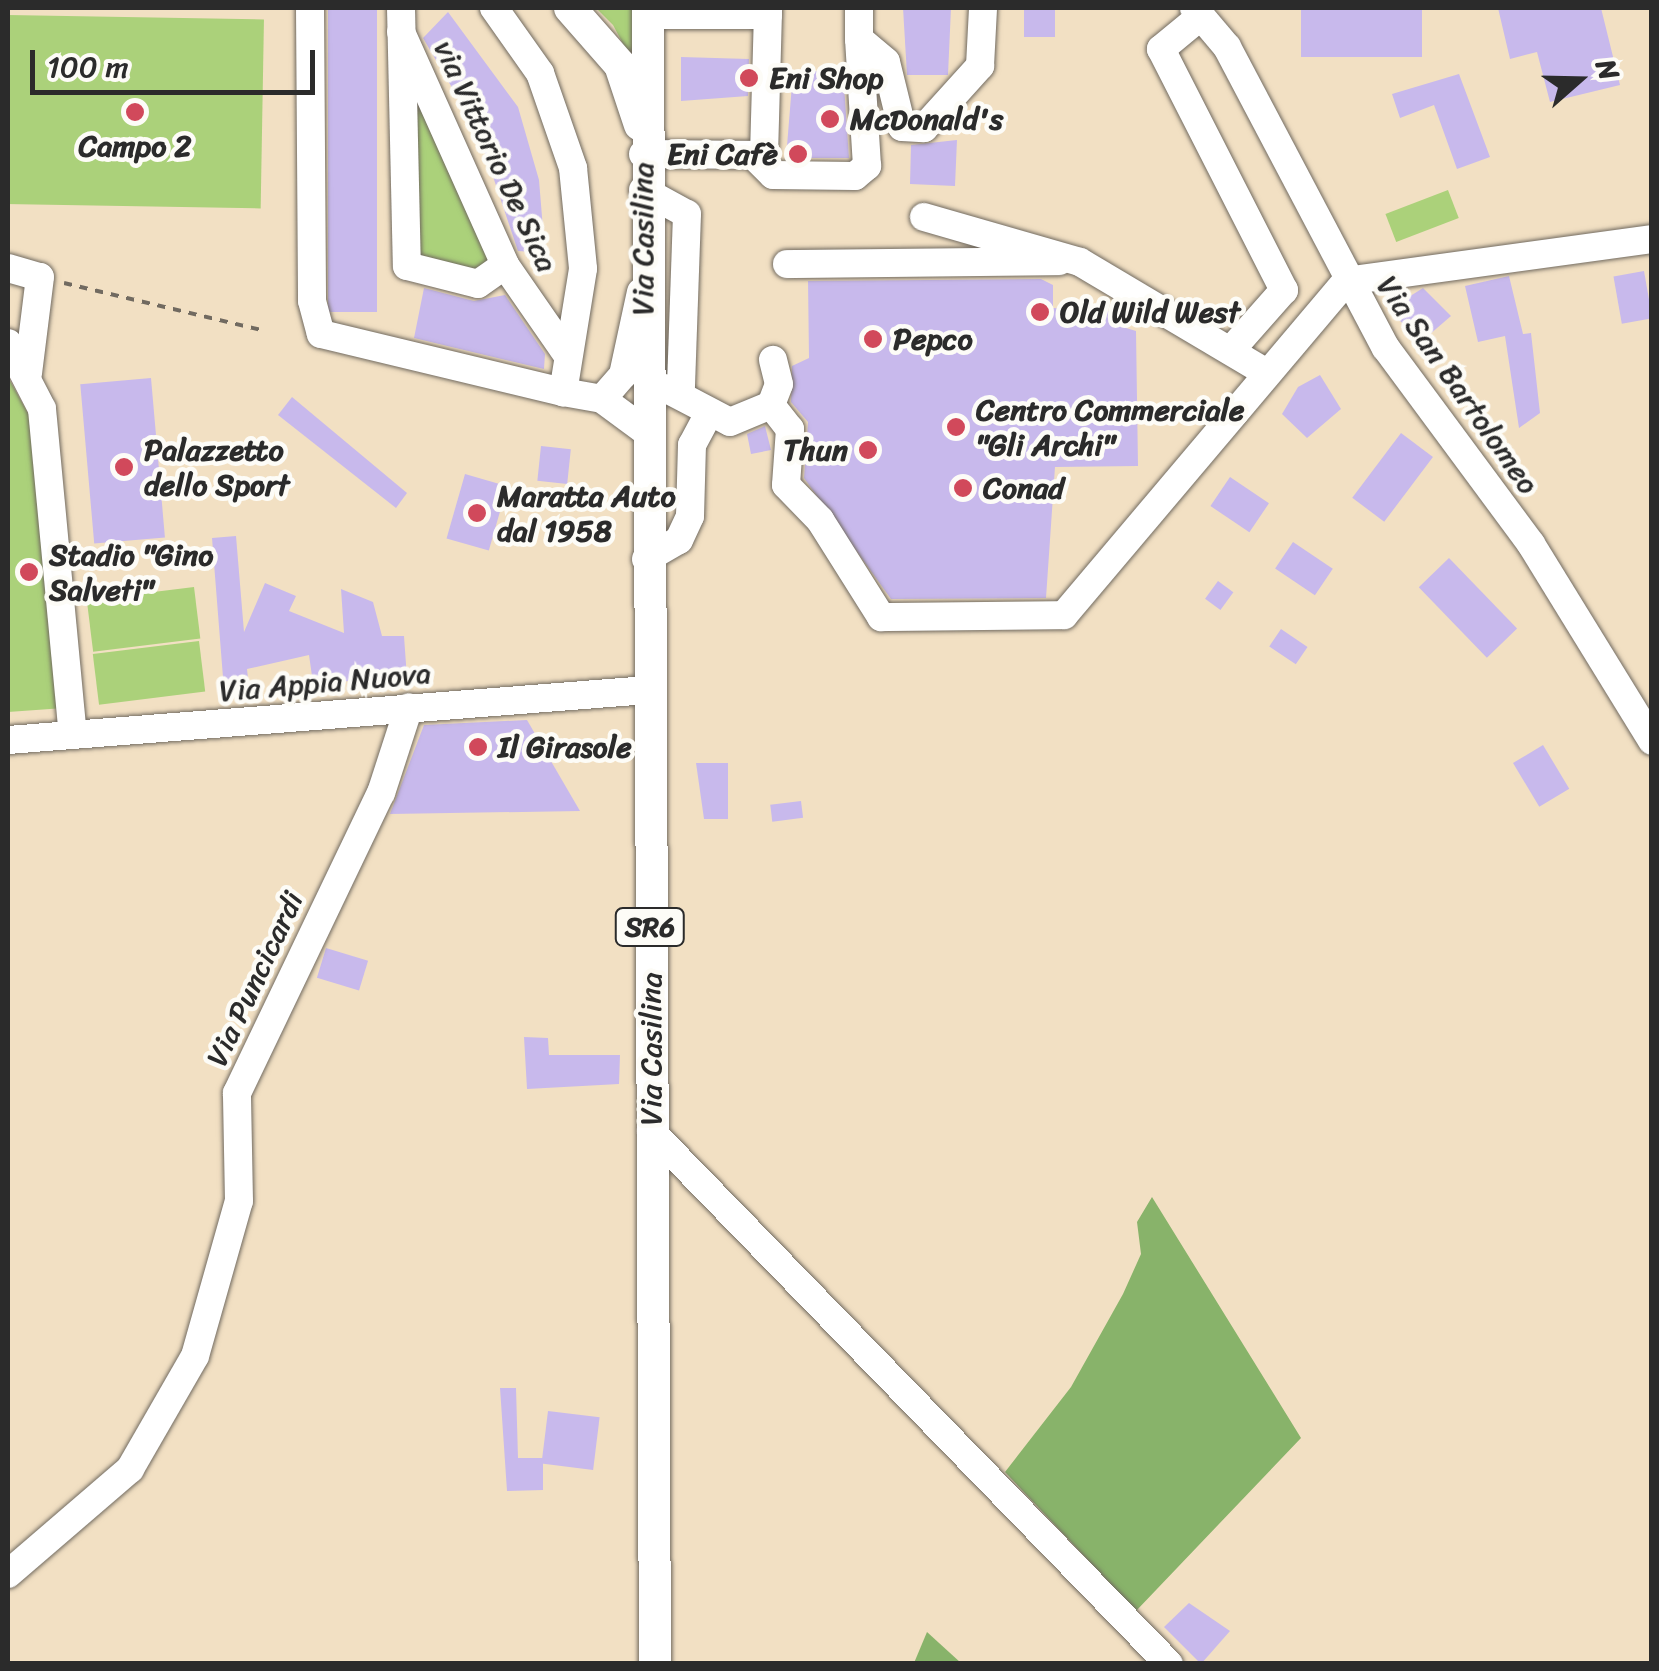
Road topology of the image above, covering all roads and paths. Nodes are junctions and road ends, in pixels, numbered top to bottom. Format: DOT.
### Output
graph roads {
  1 [pos="310,8"];
  2 [pos="494,8"];
  3 [pos="570,8"];
  4 [pos="858,8"];
  5 [pos="983,8"];
  6 [pos="648,11"];
  7 [pos="768,11"];
  8 [pos="1197,12"];
  9 [pos="401,20"];
  10 [pos="859,39"];
  11 [pos="643,144"];
  12 [pos="758,155"];
  13 [pos="643,190"];
  14 [pos="924,217"];
  15 [pos="1652,238"];
  16 [pos="1080,262"];
  17 [pos="787,264"];
  18 [pos="505,265"];
  19 [pos="8,268"];
  20 [pos="40,277"];
  21 [pos="1346,281"];
  22 [pos="643,282"];
  23 [pos="261,330"];
  24 [pos="8,342"];
  25 [pos="1230,351"];
  26 [pos="568,356"];
  27 [pos="774,360"];
  28 [pos="1265,372"];
  29 [pos="28,373"];
  30 [pos="644,388"];
  31 [pos="680,389"];
  32 [pos="562,392"];
  33 [pos="602,399"];
  34 [pos="770,405"];
  35 [pos="708,415"];
  36 [pos="644,430"];
  37 [pos="646,559"];
  38 [pos="648,690"];
  39 [pos="409,707"];
  40 [pos="72,736"];
  41 [pos="8,740"];
  42 [pos="1652,741"];
  43 [pos="651,1131"];
  44 [pos="8,1574"];
  45 [pos="655,1664"];
  46 [pos="1169,1664"];
  1 -- 32 [label="street"];
  2 -- 26 [label="street"];
  3 -- 11 [label="main road, Via Casilina / SR6"];
  4 -- 10 [label="street"];
  5 -- 10 [label="street"];
  6 -- 7 [label="street"];
  6 -- 11 [label="main road, Via Casilina / SR6"];
  7 -- 12 [label="street"];
  8 -- 21 [label="street, Via San Bartolomeo"];
  8 -- 25 [label="street"];
  9 -- 18 [label="street, via Vittorio De Sica"];
  9 -- 18 [label="street"];
  10 -- 12 [label="street"];
  11 -- 12 [label="street"];
  11 -- 13 [label="main road, Via Casilina / SR6"];
  13 -- 22 [label="main road, Via Casilina / SR6"];
  13 -- 31 [label="street"];
  14 -- 16 [label="street"];
  15 -- 21 [label="street"];
  16 -- 17 [label="street"];
  16 -- 25 [label="street"];
  18 -- 26 [label="street, via Vittorio De Sica"];
  19 -- 20 [label="street"];
  20 -- 23 [label="path"];
  20 -- 29 [label="street"];
  21 -- 28 [label="street"];
  21 -- 42 [label="street, Via San Bartolomeo"];
  22 -- 30 [label="main road, Via Casilina / SR6"];
  22 -- 33 [label="street"];
  24 -- 29 [label="street"];
  25 -- 28 [label="street"];
  26 -- 32 [label="street"];
  27 -- 34 [label="street"];
  28 -- 34 [label="street"];
  29 -- 40 [label="street"];
  30 -- 31 [label="street"];
  30 -- 36 [label="main road, Via Casilina / SR6"];
  31 -- 35 [label="street"];
  32 -- 33 [label="street"];
  33 -- 36 [label="street"];
  34 -- 35 [label="street"];
  35 -- 37 [label="street"];
  36 -- 37 [label="main road, Via Casilina / SR6"];
  37 -- 38 [label="main road, Via Casilina / SR6"];
  38 -- 39 [label="street, Via Appia Nuova"];
  38 -- 43 [label="main road, Via Casilina / SR6"];
  39 -- 40 [label="street, Via Appia Nuova"];
  39 -- 44 [label="street, Via Puncicardi"];
  40 -- 41 [label="street, Via Appia Nuova"];
  43 -- 45 [label="main road, Via Casilina / SR6"];
  43 -- 46 [label="street"];
}
